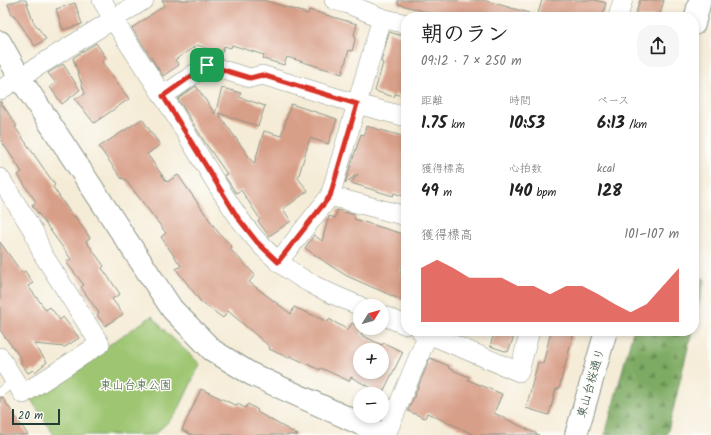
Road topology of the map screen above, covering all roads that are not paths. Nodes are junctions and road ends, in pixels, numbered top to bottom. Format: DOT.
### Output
graph roads {
  1 [pos="102,0"];
  2 [pos="144,0"];
  3 [pos="624,0"];
  4 [pos="700,0"];
  5 [pos="344,1"];
  6 [pos="620,12"];
  7 [pos="697,12"];
  8 [pos="382,18"];
  9 [pos="113,20"];
  10 [pos="401,23"];
  11 [pos="0,42"];
  12 [pos="20,78"];
  13 [pos="0,90"];
  14 [pos="163,96"];
  15 [pos="357,104"];
  16 [pos="401,116"];
  17 [pos="0,178"];
  18 [pos="330,196"];
  19 [pos="401,215"];
  20 [pos="278,262"];
  21 [pos="353,303"];
  22 [pos="389,318"];
  23 [pos="401,323"];
  24 [pos="423,336"];
  25 [pos="431,336"];
  26 [pos="529,336"];
  27 [pos="605,336"];
  28 [pos="0,357"];
  29 [pos="15,381"];
  30 [pos="0,392"];
  31 [pos="386,435"];
  32 [pos="576,435"];
  1 -- 9 [label="street"];
  2 -- 9 [label="street"];
  3 -- 6 [label="street"];
  4 -- 7 [label="street"];
  5 -- 8 [label="street"];
  8 -- 10 [label="street"];
  8 -- 15 [label="street"];
  9 -- 12 [label="street"];
  9 -- 14 [label="street"];
  11 -- 12 [label="street"];
  12 -- 13 [label="street"];
  12 -- 31 [label="street"];
  14 -- 15 [label="street"];
  14 -- 20 [label="street"];
  15 -- 16 [label="street"];
  15 -- 18 [label="street"];
  17 -- 29 [label="street"];
  18 -- 19 [label="street"];
  18 -- 20 [label="street"];
  20 -- 21 [label="street"];
  22 -- 23 [label="street"];
  24 -- 31 [label="street"];
  25 -- 26 [label="street"];
  27 -- 32 [label="street, 東山台桜通り"];
  28 -- 29 [label="street"];
  29 -- 30 [label="lane"];
}
